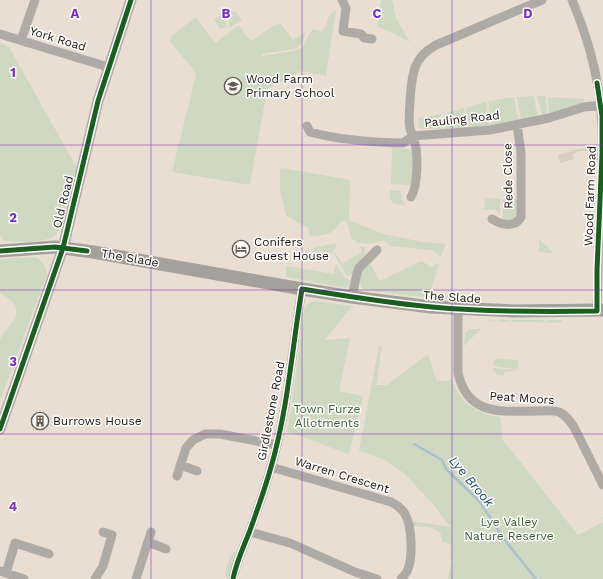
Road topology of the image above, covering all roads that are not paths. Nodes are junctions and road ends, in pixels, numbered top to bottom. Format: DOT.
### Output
graph roads {
  1 [pos="34,0"];
  2 [pos="131,0"];
  3 [pos="342,0"];
  4 [pos="542,0"];
  5 [pos="572,0"];
  6 [pos="0,34"];
  7 [pos="372,39"];
  8 [pos="21,40"];
  9 [pos="108,67"];
  10 [pos="600,82"];
  11 [pos="600,105"];
  12 [pos="517,125"];
  13 [pos="307,126"];
  14 [pos="413,136"];
  15 [pos="411,197"];
  16 [pos="492,219"];
  17 [pos="62,248"];
  18 [pos="377,250"];
  19 [pos="0,251"];
  20 [pos="302,289"];
  21 [pos="352,297"];
  22 [pos="458,309"];
  23 [pos="600,311"];
  24 [pos="0,429"];
  25 [pos="277,445"];
  26 [pos="180,465"];
  27 [pos="271,467"];
  28 [pos="197,471"];
  29 [pos="177,476"];
  30 [pos="602,479"];
  31 [pos="103,532"];
  32 [pos="151,532"];
  33 [pos="250,532"];
  34 [pos="148,542"];
  35 [pos="166,549"];
  36 [pos="49,554"];
  37 [pos="3,572"];
  38 [pos="354,576"];
  39 [pos="24,579"];
  40 [pos="95,579"];
  41 [pos="136,579"];
  42 [pos="233,579"];
  43 [pos="377,579"];
  44 [pos="401,579"];
  1 -- 8 [label="street"];
  2 -- 9 [label="street, Old Road"];
  3 -- 7 [label="street"];
  4 -- 14 [label="street"];
  5 -- 10 [label="street, Wood Farm Road"];
  6 -- 8 [label="street, York Road"];
  8 -- 9 [label="street, York Road"];
  9 -- 17 [label="street, Old Road"];
  10 -- 11 [label="street, Wood Farm Road"];
  11 -- 12 [label="street, Pauling Road"];
  11 -- 23 [label="street, Wood Farm Road"];
  12 -- 14 [label="street, Pauling Road"];
  12 -- 16 [label="street, Rede Close"];
  13 -- 14 [label="street, Pauling Road"];
  14 -- 15 [label="street"];
  17 -- 19 [label="main road, The Slade"];
  17 -- 20 [label="main road, The Slade"];
  17 -- 24 [label="street, Old Road"];
  18 -- 21 [label="street"];
  20 -- 21 [label="main road, The Slade"];
  20 -- 25 [label="street, Girdlestone Road"];
  21 -- 22 [label="main road, The Slade"];
  22 -- 23 [label="main road, The Slade"];
  22 -- 30 [label="street, Peat Moors"];
  25 -- 26 [label="street"];
  25 -- 27 [label="street, Girdlestone Road"];
  26 -- 28 [label="street"];
  26 -- 29 [label="street"];
  27 -- 33 [label="street, Girdlestone Road"];
  27 -- 44 [label="street, Warren Crescent"];
  31 -- 40 [label="street"];
  32 -- 34 [label="street"];
  33 -- 38 [label="street"];
  33 -- 42 [label="street, Girdlestone Road"];
  34 -- 35 [label="street"];
  34 -- 41 [label="street"];
  36 -- 37 [label="street"];
  37 -- 39 [label="street"];
  38 -- 43 [label="street"];
}
